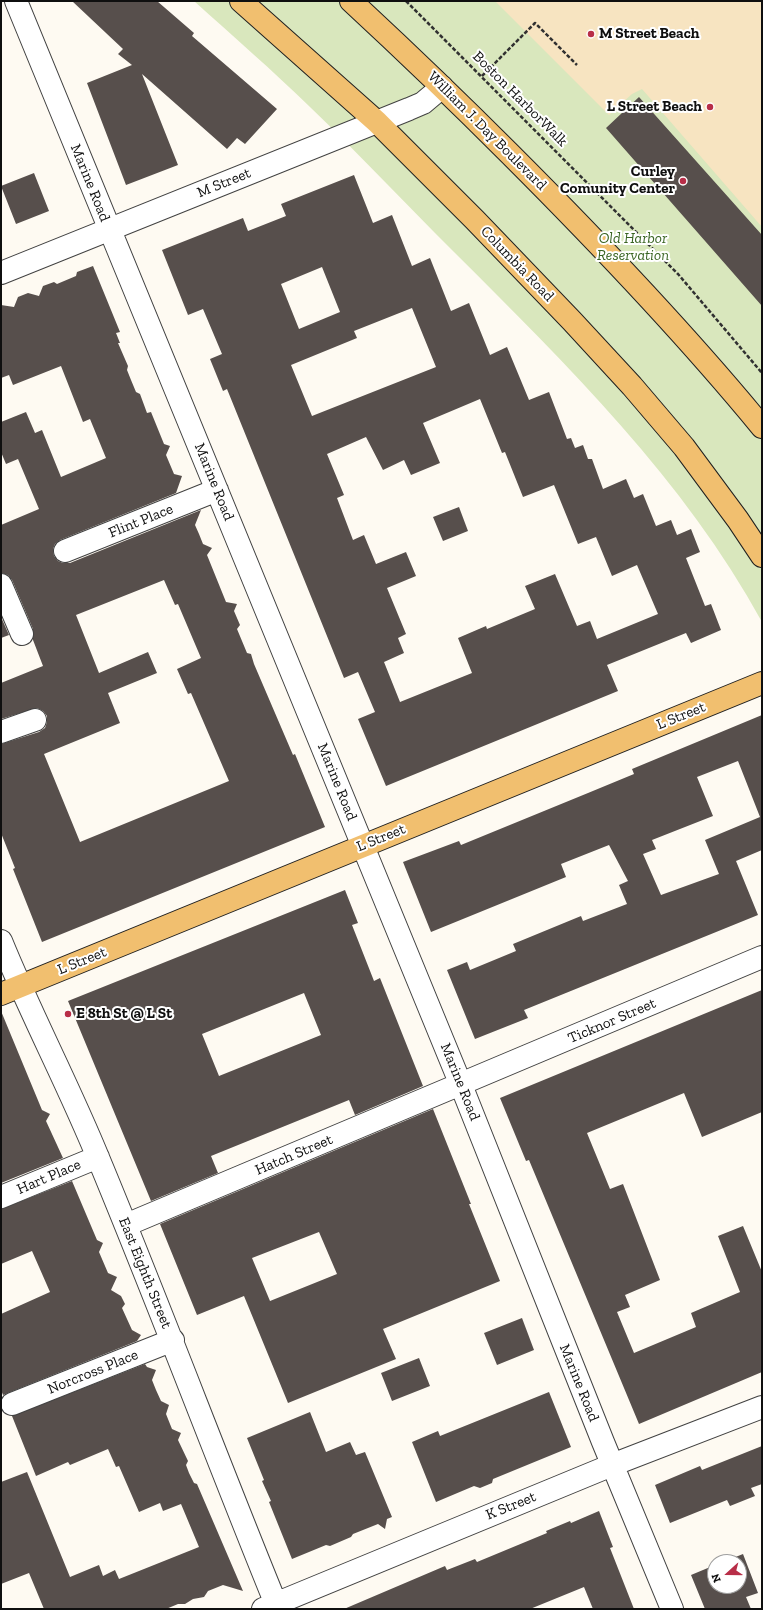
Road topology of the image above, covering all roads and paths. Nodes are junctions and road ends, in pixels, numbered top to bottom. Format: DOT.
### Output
graph roads {
  1 [pos="16,1"];
  2 [pos="241,1"];
  3 [pos="351,1"];
  4 [pos="406,1"];
  5 [pos="577,65"];
  6 [pos="482,76"];
  7 [pos="442,87"];
  8 [pos="377,122"];
  9 [pos="109,228"];
  10 [pos="1,273"];
  11 [pos="762,373"];
  12 [pos="762,427"];
  13 [pos="217,490"];
  14 [pos="65,551"];
  15 [pos="762,556"];
  16 [pos="1,585"];
  17 [pos="22,634"];
  18 [pos="762,683"];
  19 [pos="36,720"];
  20 [pos="1,732"];
  21 [pos="363,846"];
  22 [pos="1,941"];
  23 [pos="762,957"];
  24 [pos="10,990"];
  25 [pos="461,1085"];
  26 [pos="98,1157"];
  27 [pos="1,1198"];
  28 [pos="126,1226"];
  29 [pos="173,1340"];
  30 [pos="12,1404"];
  31 [pos="762,1406"];
  32 [pos="612,1465"];
  33 [pos="272,1607"];
  34 [pos="672,1609"];
  1 -- 9 [label="street, Marine Road"];
  2 -- 8 [label="main road, Columbia Road"];
  3 -- 7 [label="main road, William J. Day Boulevard"];
  4 -- 6 [label="path, Boston HarborWalk"];
  5 -- 6 [label="path"];
  6 -- 11 [label="path, Boston HarborWalk"];
  7 -- 8 [label="street, M Street"];
  7 -- 12 [label="main road, William J. Day Boulevard"];
  8 -- 9 [label="street, M Street"];
  8 -- 15 [label="main road, Columbia Road"];
  9 -- 10 [label="street, M Street"];
  9 -- 13 [label="street, Marine Road"];
  13 -- 14 [label="street, Flint Place"];
  13 -- 21 [label="street, Marine Road"];
  16 -- 17 [label="street"];
  18 -- 21 [label="main road, L Street"];
  19 -- 20 [label="street"];
  21 -- 24 [label="main road, L Street"];
  21 -- 25 [label="street, Marine Road"];
  22 -- 24 [label="street, East Eighth Street"];
  23 -- 25 [label="street, Ticknor Street"];
  24 -- 26 [label="street, East Eighth Street"];
  25 -- 28 [label="street, Hatch Street"];
  25 -- 32 [label="street, Marine Road"];
  26 -- 27 [label="street, Hart Place"];
  26 -- 28 [label="street, East Eighth Street"];
  28 -- 29 [label="street, East Eighth Street"];
  29 -- 30 [label="street, Norcross Place"];
  29 -- 33 [label="street, East Eighth Street"];
  31 -- 32 [label="street, K Street"];
  32 -- 33 [label="street, K Street"];
  32 -- 34 [label="street, Marine Road"];
}
